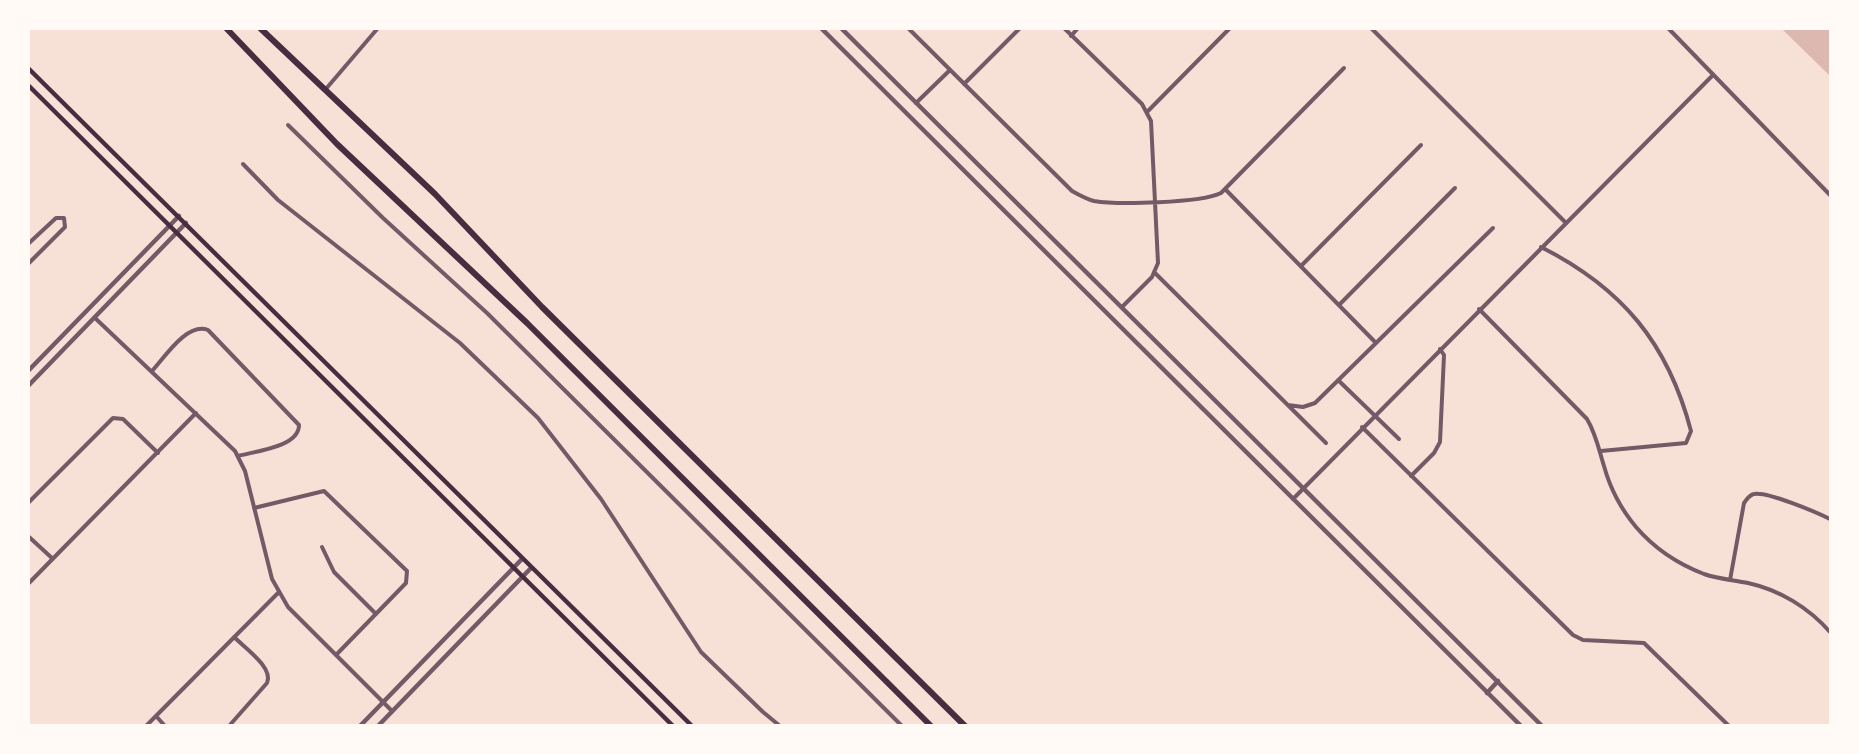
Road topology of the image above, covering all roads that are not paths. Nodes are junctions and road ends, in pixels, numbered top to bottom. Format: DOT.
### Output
graph roads {
  1 [pos="226,28"];
  2 [pos="260,28"];
  3 [pos="378,28"];
  4 [pos="821,28"];
  5 [pos="841,28"];
  6 [pos="908,28"];
  7 [pos="1020,28"];
  8 [pos="1064,28"];
  9 [pos="1078,28"];
  10 [pos="1230,28"];
  11 [pos="1371,28"];
  12 [pos="1668,28"];
  13 [pos="1071,36"];
  14 [pos="28,68"];
  15 [pos="1344,68"];
  16 [pos="950,70"];
  17 [pos="1712,76"];
  18 [pos="964,84"];
  19 [pos="28,86"];
  20 [pos="325,90"];
  21 [pos="916,103"];
  22 [pos="1148,111"];
  23 [pos="288,125"];
  24 [pos="1421,145"];
  25 [pos="243,164"];
  26 [pos="1455,188"];
  27 [pos="1226,190"];
  28 [pos="1830,195"];
  29 [pos="1156,201"];
  30 [pos="179,216"];
  31 [pos="1565,222"];
  32 [pos="186,224"];
  33 [pos="170,225"];
  34 [pos="1493,228"];
  35 [pos="177,233"];
  36 [pos="28,244"];
  37 [pos="1540,247"];
  38 [pos="1077,262"];
  39 [pos="28,264"];
  40 [pos="1301,266"];
  41 [pos="1154,272"];
  42 [pos="1068,273"];
  43 [pos="1339,305"];
  44 [pos="1122,307"];
  45 [pos="1479,309"];
  46 [pos="94,318"];
  47 [pos="1376,343"];
  48 [pos="1440,349"];
  49 [pos="28,371"];
  50 [pos="152,371"];
  51 [pos="1338,380"];
  52 [pos="28,386"];
  53 [pos="1288,405"];
  54 [pos="196,413"];
  55 [pos="1374,415"];
  56 [pos="1362,427"];
  57 [pos="1399,439"];
  58 [pos="1326,443"];
  59 [pos="1600,452"];
  60 [pos="158,453"];
  61 [pos="238,456"];
  62 [pos="1411,476"];
  63 [pos="1304,488"];
  64 [pos="1293,499"];
  65 [pos="28,503"];
  66 [pos="254,508"];
  67 [pos="1830,519"];
  68 [pos="28,536"];
  69 [pos="322,547"];
  70 [pos="53,559"];
  71 [pos="522,559"];
  72 [pos="513,568"];
  73 [pos="531,568"];
  74 [pos="522,577"];
  75 [pos="1730,580"];
  76 [pos="28,584"];
  77 [pos="278,593"];
  78 [pos="376,614"];
  79 [pos="1830,632"];
  80 [pos="234,638"];
  81 [pos="336,655"];
  82 [pos="1498,681"];
  83 [pos="1487,693"];
  84 [pos="383,702"];
  85 [pos="392,711"];
  86 [pos="156,716"];
  87 [pos="146,726"];
  88 [pos="165,726"];
  89 [pos="229,726"];
  90 [pos="360,726"];
  91 [pos="378,726"];
  92 [pos="673,726"];
  93 [pos="692,726"];
  94 [pos="780,726"];
  95 [pos="902,726"];
  96 [pos="931,726"];
  97 [pos="965,726"];
  98 [pos="1521,726"];
  99 [pos="1542,726"];
  100 [pos="1729,726"];
  1 -- 96 [label="highway"];
  2 -- 20 [label="highway"];
  3 -- 20 [label="street"];
  4 -- 42 [label="street"];
  5 -- 21 [label="street"];
  6 -- 16 [label="street"];
  7 -- 18 [label="street"];
  8 -- 13 [label="street"];
  9 -- 13 [label="street"];
  10 -- 22 [label="street"];
  11 -- 31 [label="street"];
  12 -- 17 [label="street"];
  13 -- 22 [label="street"];
  14 -- 30 [label="main road"];
  15 -- 27 [label="street"];
  16 -- 18 [label="street"];
  16 -- 21 [label="street"];
  17 -- 28 [label="street"];
  17 -- 31 [label="street"];
  18 -- 29 [label="street"];
  19 -- 33 [label="main road"];
  20 -- 97 [label="highway"];
  21 -- 38 [label="street"];
  22 -- 29 [label="street"];
  23 -- 95 [label="street"];
  24 -- 40 [label="street"];
  25 -- 94 [label="street"];
  26 -- 43 [label="street"];
  27 -- 29 [label="street"];
  27 -- 40 [label="street"];
  29 -- 41 [label="street"];
  30 -- 32 [label="main road"];
  30 -- 33 [label="street"];
  31 -- 37 [label="street"];
  32 -- 35 [label="street"];
  32 -- 71 [label="main road"];
  33 -- 35 [label="main road"];
  33 -- 49 [label="street"];
  34 -- 47 [label="street"];
  35 -- 46 [label="street"];
  35 -- 72 [label="main road"];
  36 -- 39 [label="street"];
  37 -- 45 [label="street"];
  37 -- 59 [label="street"];
  38 -- 42 [label="street"];
  38 -- 44 [label="street"];
  40 -- 43 [label="street"];
  41 -- 44 [label="street"];
  41 -- 53 [label="street"];
  42 -- 64 [label="street"];
  43 -- 47 [label="street"];
  44 -- 63 [label="street"];
  45 -- 48 [label="street"];
  45 -- 59 [label="street"];
  46 -- 50 [label="street"];
  46 -- 52 [label="street"];
  47 -- 51 [label="street"];
  48 -- 55 [label="street"];
  48 -- 62 [label="street"];
  50 -- 54 [label="street"];
  50 -- 61 [label="street"];
  51 -- 53 [label="street"];
  51 -- 55 [label="street"];
  53 -- 58 [label="street"];
  54 -- 60 [label="street"];
  54 -- 61 [label="street"];
  55 -- 56 [label="street"];
  55 -- 57 [label="street"];
  56 -- 62 [label="street"];
  56 -- 63 [label="street"];
  59 -- 75 [label="street"];
  60 -- 65 [label="street"];
  60 -- 70 [label="street"];
  61 -- 66 [label="street"];
  62 -- 100 [label="street"];
  63 -- 64 [label="street"];
  63 -- 82 [label="street"];
  64 -- 83 [label="street"];
  66 -- 77 [label="street"];
  66 -- 78 [label="street"];
  67 -- 75 [label="street"];
  68 -- 70 [label="street"];
  69 -- 78 [label="street"];
  70 -- 76 [label="street"];
  71 -- 72 [label="street"];
  71 -- 73 [label="main road"];
  72 -- 74 [label="main road"];
  72 -- 84 [label="street"];
  73 -- 74 [label="street"];
  73 -- 93 [label="main road"];
  74 -- 85 [label="street"];
  74 -- 92 [label="main road"];
  75 -- 79 [label="street"];
  77 -- 80 [label="street"];
  77 -- 81 [label="street"];
  78 -- 81 [label="street"];
  80 -- 86 [label="street"];
  80 -- 89 [label="street"];
  81 -- 84 [label="street"];
  82 -- 83 [label="street"];
  82 -- 99 [label="street"];
  83 -- 98 [label="street"];
  84 -- 85 [label="street"];
  84 -- 90 [label="street"];
  85 -- 91 [label="street"];
  86 -- 87 [label="street"];
  86 -- 88 [label="street"];
}
